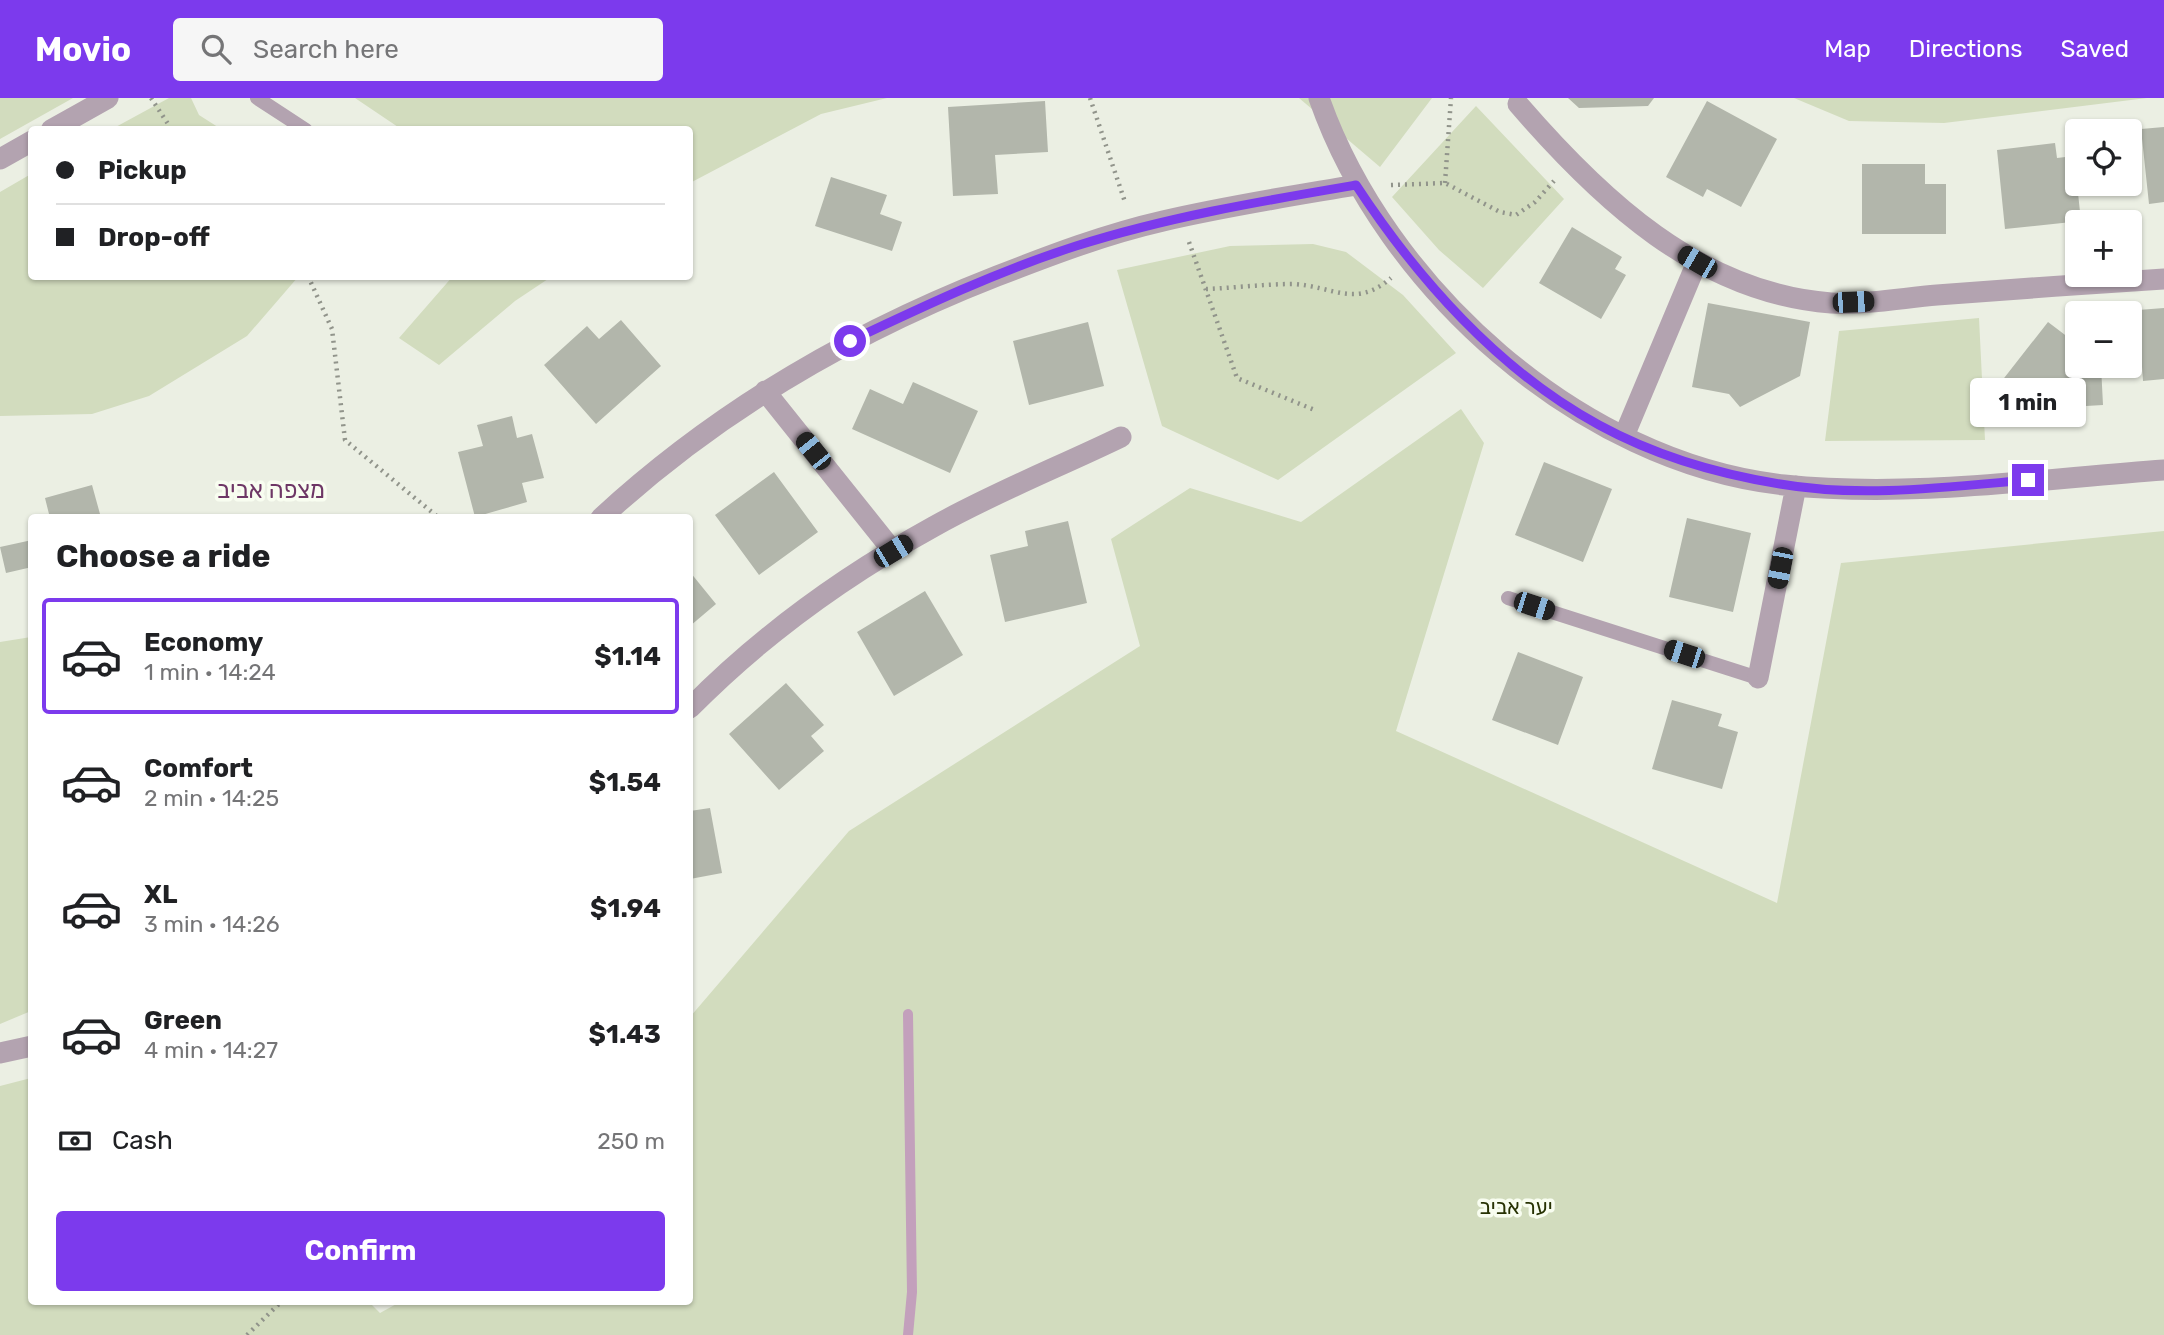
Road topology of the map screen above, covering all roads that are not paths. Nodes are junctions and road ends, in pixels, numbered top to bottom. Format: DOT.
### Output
graph roads {
  1 [pos="108,98"];
  2 [pos="257,98"];
  3 [pos="1318,98"];
  4 [pos="1518,104"];
  5 [pos="58,126"];
  6 [pos="300,126"];
  7 [pos="28,143"];
  8 [pos="0,159"];
  9 [pos="1356,185"];
  10 [pos="1697,262"];
  11 [pos="2164,279"];
  12 [pos="765,391"];
  13 [pos="1624,436"];
  14 [pos="1121,437"];
  15 [pos="2164,470"];
  16 [pos="1796,486"];
  17 [pos="606,514"];
  18 [pos="893,551"];
  19 [pos="1508,598"];
  20 [pos="1758,678"];
  21 [pos="693,705"];
  22 [pos="28,1047"];
  23 [pos="0,1053"];
  1 -- 5 [label="street"];
  2 -- 6 [label="lane"];
  3 -- 9 [label="street"];
  4 -- 10 [label="street"];
  7 -- 8 [label="street"];
  9 -- 12 [label="street"];
  9 -- 13 [label="street"];
  10 -- 11 [label="street"];
  10 -- 13 [label="street"];
  12 -- 17 [label="street"];
  12 -- 18 [label="street"];
  13 -- 16 [label="street"];
  14 -- 18 [label="street"];
  15 -- 16 [label="street"];
  16 -- 20 [label="street"];
  18 -- 21 [label="street"];
  19 -- 20 [label="lane"];
  22 -- 23 [label="street"];
}
